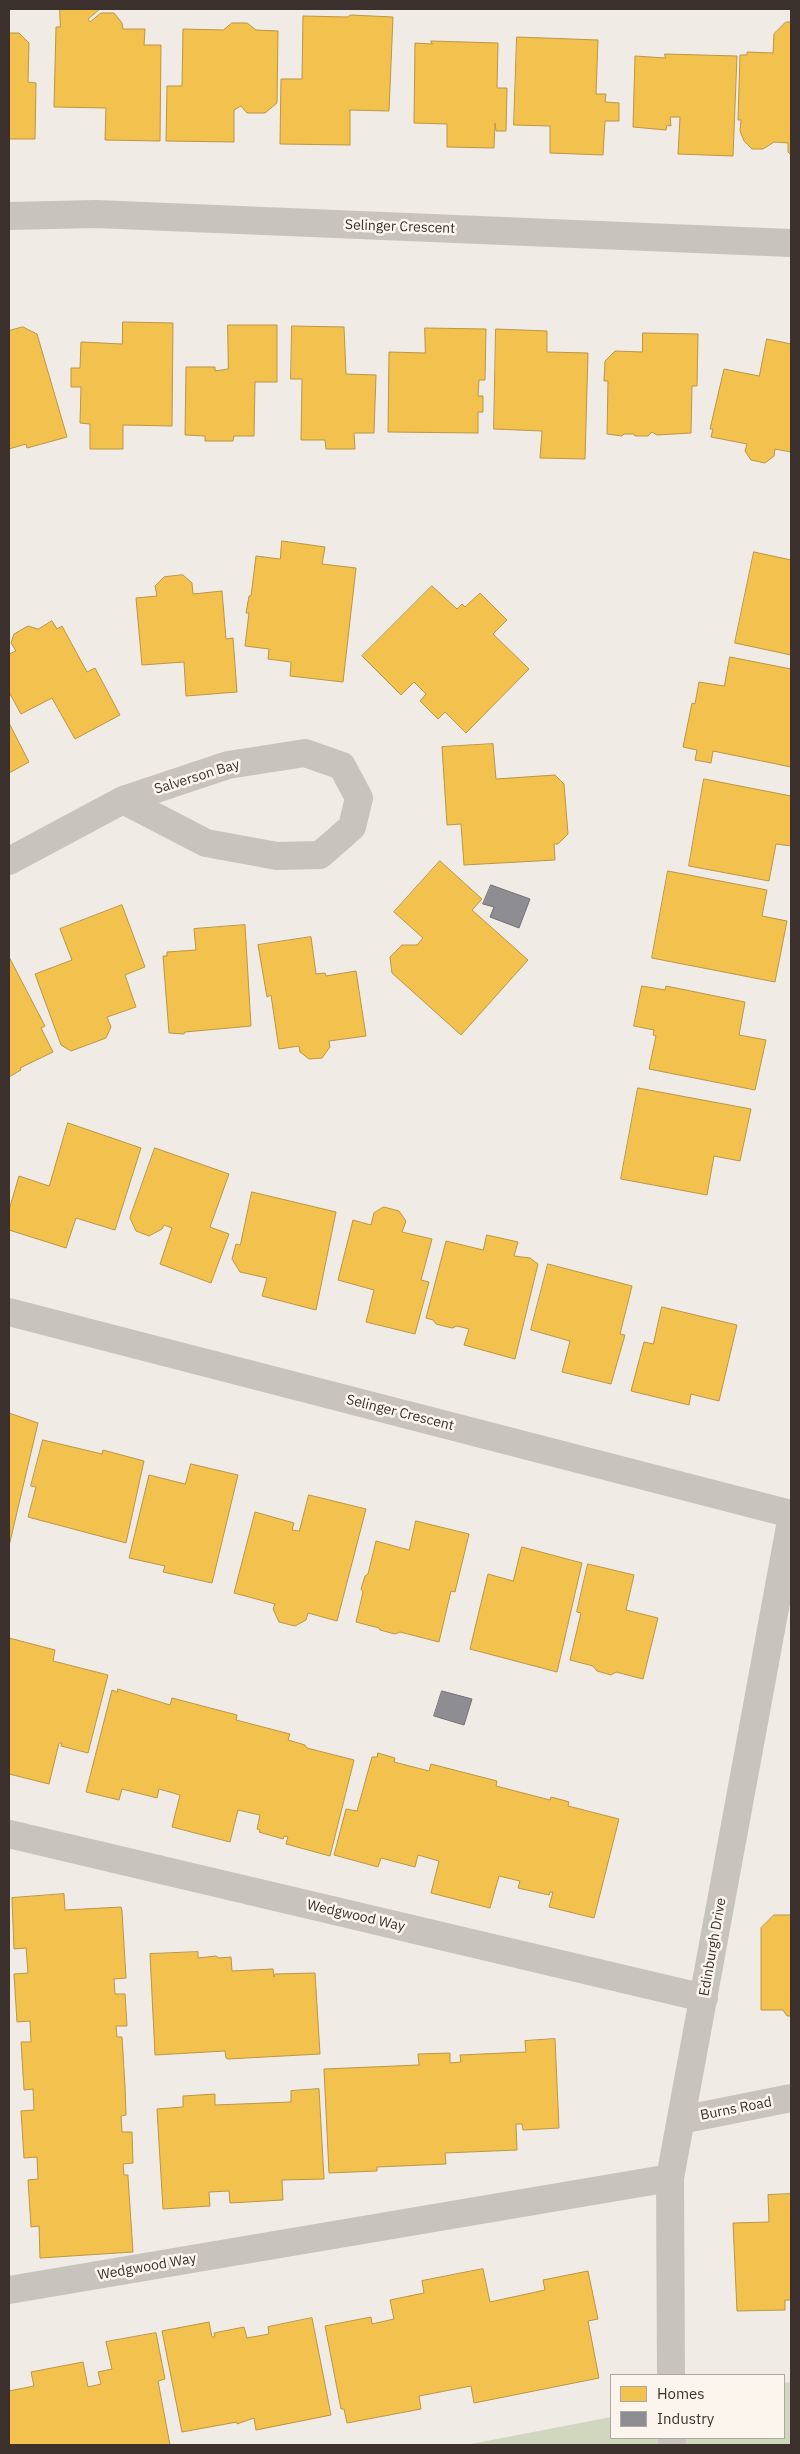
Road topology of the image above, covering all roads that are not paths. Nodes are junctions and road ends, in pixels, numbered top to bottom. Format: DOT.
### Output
graph roads {
  1 [pos="9,216"];
  2 [pos="791,243"];
  3 [pos="123,800"];
  4 [pos="9,862"];
  5 [pos="9,1312"];
  6 [pos="791,1514"];
  7 [pos="791,1521"];
  8 [pos="9,1834"];
  9 [pos="704,1998"];
  10 [pos="791,2098"];
  11 [pos="681,2120"];
  12 [pos="670,2178"];
  13 [pos="9,2290"];
  14 [pos="672,2374"];
  1 -- 2 [label="street, Selinger Crescent"];
  3 -- 3 [label="street, Salverson Bay"];
  3 -- 4 [label="street, Salverson Bay"];
  5 -- 6 [label="street, Selinger Crescent"];
  7 -- 9 [label="street, Edinburgh Drive"];
  8 -- 9 [label="street, Wedgwood Way"];
  9 -- 11 [label="street, Edinburgh Drive"];
  10 -- 11 [label="street, Burns Road"];
  11 -- 12 [label="street, Edinburgh Drive"];
  12 -- 13 [label="street, Wedgwood Way"];
  12 -- 14 [label="street, Edinburgh Drive"];
}
